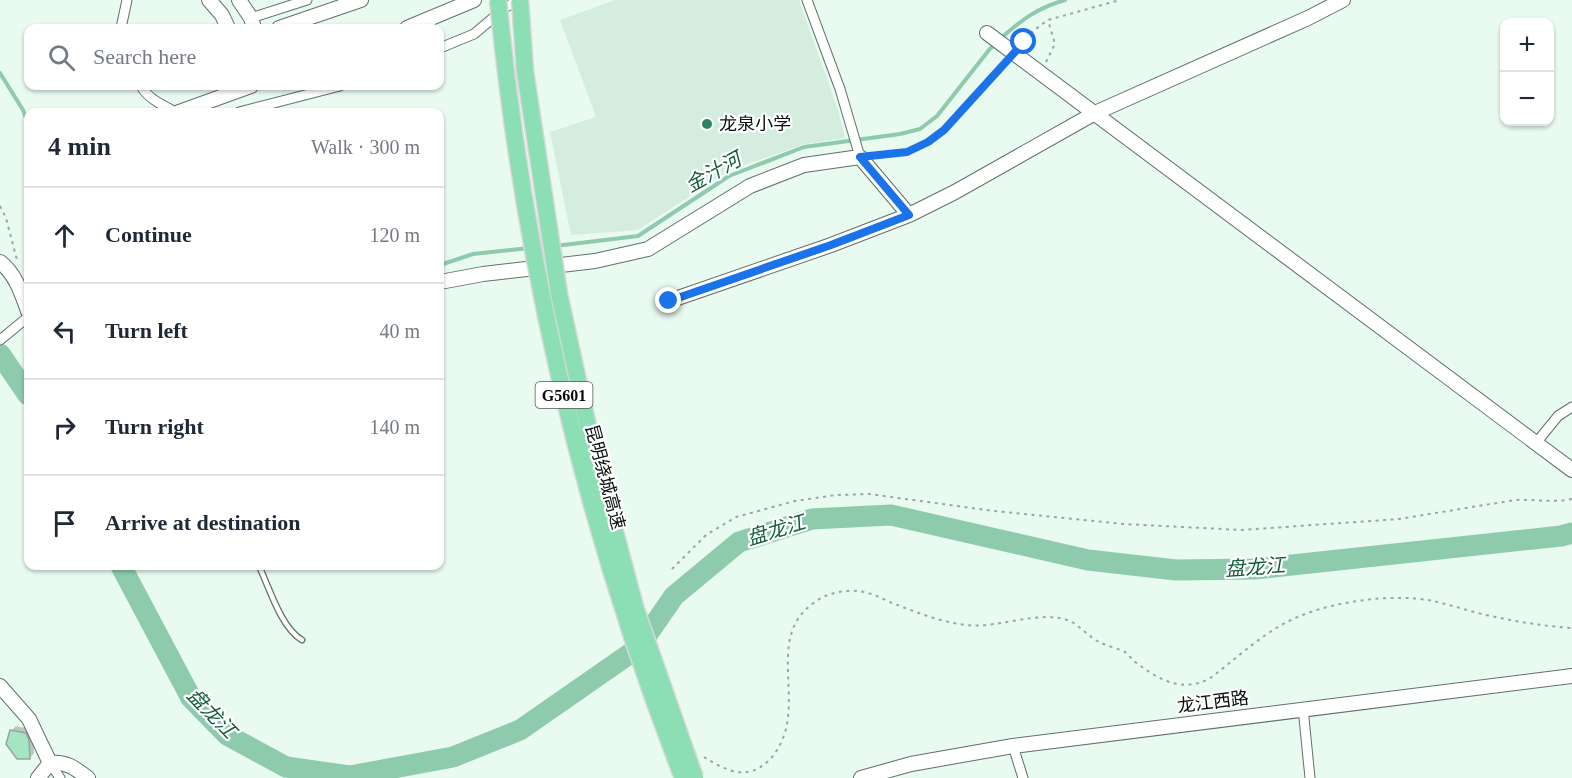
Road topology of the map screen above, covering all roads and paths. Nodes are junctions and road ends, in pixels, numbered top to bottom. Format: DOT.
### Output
graph roads {
  1 [pos="127,0"];
  2 [pos="209,0"];
  3 [pos="239,0"];
  4 [pos="307,0"];
  5 [pos="361,0"];
  6 [pos="474,0"];
  7 [pos="498,0"];
  8 [pos="520,0"];
  9 [pos="807,0"];
  10 [pos="1120,0"];
  11 [pos="1343,0"];
  12 [pos="1048,20"];
  13 [pos="252,23"];
  14 [pos="123,24"];
  15 [pos="226,24"];
  16 [pos="291,24"];
  17 [pos="417,24"];
  18 [pos="987,33"];
  19 [pos="444,46"];
  20 [pos="1012,51"];
  21 [pos="1041,73"];
  22 [pos="143,90"];
  23 [pos="240,90"];
  24 [pos="324,90"];
  25 [pos="169,108"];
  26 [pos="189,108"];
  27 [pos="255,108"];
  28 [pos="1095,113"];
  29 [pos="860,157"];
  30 [pos="0,206"];
  31 [pos="909,215"];
  32 [pos="0,262"];
  33 [pos="444,281"];
  34 [pos="17,284"];
  35 [pos="24,301"];
  36 [pos="669,301"];
  37 [pos="24,320"];
  38 [pos="0,340"];
  39 [pos="1572,407"];
  40 [pos="1536,443"];
  41 [pos="1572,470"];
  42 [pos="1572,499"];
  43 [pos="672,569"];
  44 [pos="262,570"];
  45 [pos="1572,628"];
  46 [pos="302,640"];
  47 [pos="1572,676"];
  48 [pos="0,686"];
  49 [pos="1303,708"];
  50 [pos="1013,746"];
  51 [pos="701,756"];
  52 [pos="50,763"];
  53 [pos="38,778"];
  54 [pos="60,778"];
  55 [pos="88,778"];
  56 [pos="683,778"];
  57 [pos="695,778"];
  58 [pos="861,778"];
  59 [pos="1023,778"];
  60 [pos="1310,778"];
  1 -- 14 [label="street"];
  2 -- 15 [label="street"];
  3 -- 13 [label="street"];
  4 -- 13 [label="street"];
  5 -- 16 [label="street"];
  6 -- 17 [label="street"];
  7 -- 56 [label="highway, 昆明绕城高速 / G5601, bridge"];
  8 -- 19 [label="street"];
  8 -- 57 [label="highway, 昆明绕城高速 / G5601, bridge"];
  9 -- 29 [label="street"];
  10 -- 12 [label="path"];
  11 -- 28 [label="street"];
  12 -- 20 [label="path"];
  12 -- 21 [label="path"];
  18 -- 20 [label="street"];
  20 -- 21 [label="street"];
  20 -- 29 [label="path"];
  21 -- 28 [label="street"];
  22 -- 25 [label="street"];
  23 -- 26 [label="street"];
  24 -- 27 [label="street"];
  28 -- 31 [label="street"];
  28 -- 40 [label="street"];
  29 -- 31 [label="street"];
  29 -- 33 [label="street"];
  30 -- 34 [label="path"];
  31 -- 36 [label="street"];
  32 -- 34 [label="street"];
  34 -- 35 [label="street"];
  37 -- 38 [label="street"];
  39 -- 40 [label="street"];
  40 -- 41 [label="street"];
  42 -- 43 [label="path"];
  44 -- 46 [label="lane"];
  45 -- 51 [label="path"];
  47 -- 49 [label="street, 龙江西路"];
  48 -- 52 [label="street"];
  49 -- 50 [label="street, 龙江西路"];
  49 -- 60 [label="street"];
  50 -- 58 [label="street, 龙江西路"];
  50 -- 59 [label="street"];
  52 -- 53 [label="street"];
  52 -- 54 [label="street"];
  52 -- 55 [label="street"];
}
